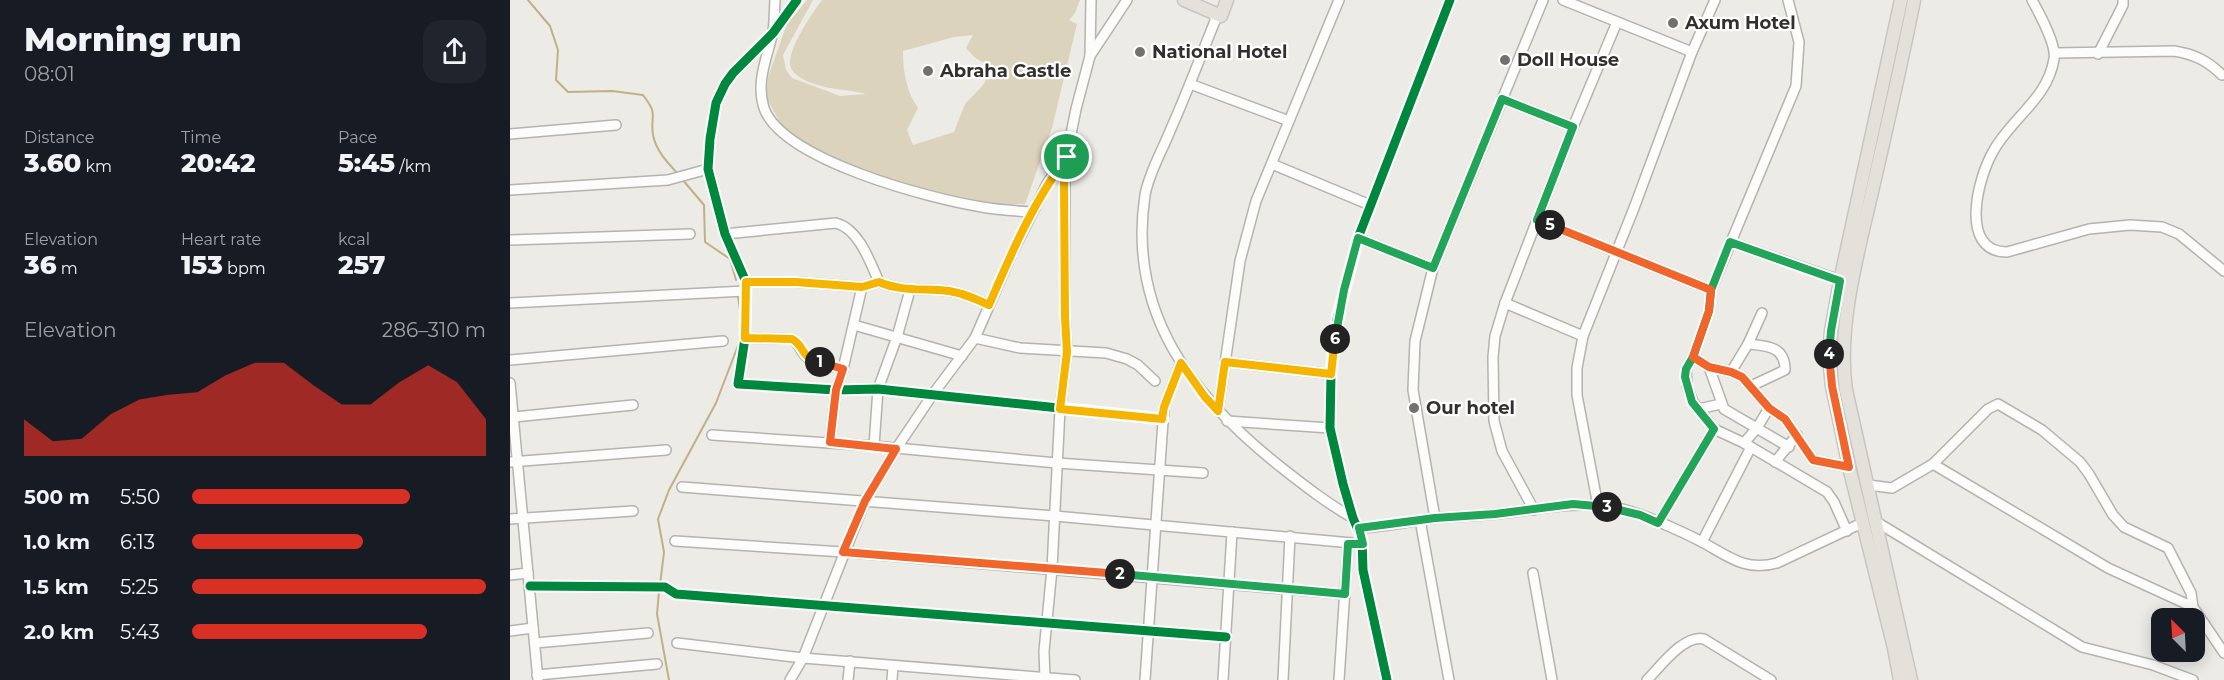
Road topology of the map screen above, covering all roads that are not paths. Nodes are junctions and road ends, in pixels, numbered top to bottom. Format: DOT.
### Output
graph roads {
  1 [pos="775,0"];
  2 [pos="797,0"];
  3 [pos="1090,0"];
  4 [pos="1127,0"];
  5 [pos="1184,0"];
  6 [pos="1339,0"];
  7 [pos="1450,0"];
  8 [pos="1543,0"];
  9 [pos="1563,0"];
  10 [pos="1715,0"];
  11 [pos="1788,0"];
  12 [pos="1902,0"];
  13 [pos="1914,0"];
  14 [pos="2032,0"];
  15 [pos="2123,0"];
  16 [pos="1220,7"];
  17 [pos="1617,22"];
  18 [pos="773,33"];
  19 [pos="1692,52"];
  20 [pos="2055,53"];
  21 [pos="2098,54"];
  22 [pos="1090,56"];
  23 [pos="2222,75"];
  24 [pos="1190,84"];
  25 [pos="1502,99"];
  26 [pos="1289,121"];
  27 [pos="616,125"];
  28 [pos="1573,127"];
  29 [pos="510,134"];
  30 [pos="1067,157"];
  31 [pos="1272,164"];
  32 [pos="708,169"];
  33 [pos="510,190"];
  34 [pos="1371,205"];
  35 [pos="1032,212"];
  36 [pos="1537,220"];
  37 [pos="690,234"];
  38 [pos="725,234"];
  39 [pos="1358,238"];
  40 [pos="510,240"];
  41 [pos="1730,242"];
  42 [pos="1616,252"];
  43 [pos="1433,268"];
  44 [pos="2224,271"];
  45 [pos="1840,281"];
  46 [pos="879,282"];
  47 [pos="1853,284"];
  48 [pos="746,286"];
  49 [pos="862,287"];
  50 [pos="910,290"];
  51 [pos="1711,290"];
  52 [pos="510,303"];
  53 [pos="1505,303"];
  54 [pos="989,305"];
  55 [pos="1762,313"];
  56 [pos="854,325"];
  57 [pos="1583,336"];
  58 [pos="897,337"];
  59 [pos="745,338"];
  60 [pos="975,338"];
  61 [pos="723,341"];
  62 [pos="1748,344"];
  63 [pos="1067,352"];
  64 [pos="962,356"];
  65 [pos="1693,357"];
  66 [pos="510,360"];
  67 [pos="1225,362"];
  68 [pos="1181,363"];
  69 [pos="1709,367"];
  70 [pos="843,369"];
  71 [pos="1731,372"];
  72 [pos="1331,374"];
  73 [pos="1155,381"];
  74 [pos="510,382"];
  75 [pos="1750,386"];
  76 [pos="878,389"];
  77 [pos="836,390"];
  78 [pos="933,394"];
  79 [pos="1720,404"];
  80 [pos="633,405"];
  81 [pos="1769,408"];
  82 [pos="1060,409"];
  83 [pos="1698,409"];
  84 [pos="1218,411"];
  85 [pos="514,417"];
  86 [pos="1162,419"];
  87 [pos="1227,421"];
  88 [pos="1330,428"];
  89 [pos="1757,428"];
  90 [pos="1714,429"];
  91 [pos="711,435"];
  92 [pos="1797,435"];
  93 [pos="830,442"];
  94 [pos="1747,445"];
  95 [pos="874,446"];
  96 [pos="1789,447"];
  97 [pos="896,449"];
  98 [pos="666,450"];
  99 [pos="1813,460"];
  100 [pos="514,462"];
  101 [pos="1775,462"];
  102 [pos="1057,463"];
  103 [pos="1933,464"];
  104 [pos="1849,467"];
  105 [pos="1159,469"];
  106 [pos="1203,473"];
  107 [pos="1800,477"];
  108 [pos="1868,485"];
  109 [pos="682,487"];
  110 [pos="865,501"];
  111 [pos="1598,506"];
  112 [pos="1534,510"];
  113 [pos="633,511"];
  114 [pos="1055,516"];
  115 [pos="523,518"];
  116 [pos="1353,518"];
  117 [pos="1435,518"];
  118 [pos="510,519"];
  119 [pos="1420,520"];
  120 [pos="1868,522"];
  121 [pos="1658,523"];
  122 [pos="1155,525"];
  123 [pos="1359,528"];
  124 [pos="1847,531"];
  125 [pos="1232,532"];
  126 [pos="1290,536"];
  127 [pos="675,541"];
  128 [pos="1702,542"];
  129 [pos="1348,544"];
  130 [pos="1363,544"];
  131 [pos="843,552"];
  132 [pos="1052,569"];
  133 [pos="528,573"];
  134 [pos="1533,573"];
  135 [pos="510,575"];
  136 [pos="1151,577"];
  137 [pos="1229,584"];
  138 [pos="530,586"];
  139 [pos="1287,589"];
  140 [pos="1345,594"];
  141 [pos="823,605"];
  142 [pos="2193,607"];
  143 [pos="1047,622"];
  144 [pos="533,628"];
  145 [pos="510,631"];
  146 [pos="1148,632"];
  147 [pos="648,633"];
  148 [pos="1226,637"];
  149 [pos="677,643"];
  150 [pos="535,644"];
  151 [pos="1899,647"];
  152 [pos="2224,653"];
  153 [pos="803,658"];
  154 [pos="850,661"];
  155 [pos="657,664"];
  156 [pos="893,666"];
  157 [pos="934,668"];
  158 [pos="978,676"];
  159 [pos="538,677"];
  160 [pos="1045,679"];
  161 [pos="790,680"];
  162 [pos="848,680"];
  163 [pos="892,680"];
  164 [pos="934,680"];
  165 [pos="1075,680"];
  166 [pos="1145,680"];
  167 [pos="1223,680"];
  168 [pos="1283,680"];
  169 [pos="1339,680"];
  170 [pos="1387,680"];
  171 [pos="1449,680"];
  172 [pos="1552,680"];
  173 [pos="1647,680"];
  174 [pos="1771,680"];
  175 [pos="1900,680"];
  176 [pos="1911,680"];
  177 [pos="2193,680"];
  1 -- 18 [label="street"];
  2 -- 18 [label="street"];
  3 -- 22 [label="street"];
  4 -- 22 [label="street"];
  5 -- 16 [label="main road"];
  6 -- 26 [label="street"];
  7 -- 34 [label="street"];
  8 -- 25 [label="street"];
  9 -- 17 [label="street"];
  10 -- 19 [label="street"];
  11 -- 41 [label="street"];
  12 -- 45 [label="main road"];
  13 -- 47 [label="main road"];
  14 -- 20 [label="street"];
  15 -- 21 [label="street"];
  16 -- 24 [label="street"];
  17 -- 19 [label="street"];
  17 -- 28 [label="street"];
  18 -- 32 [label="street"];
  18 -- 35 [label="street"];
  19 -- 42 [label="street"];
  20 -- 21 [label="street"];
  20 -- 44 [label="street"];
  21 -- 23 [label="street"];
  22 -- 30 [label="street"];
  24 -- 26 [label="street"];
  24 -- 68 [label="street"];
  25 -- 28 [label="street"];
  25 -- 43 [label="street"];
  26 -- 31 [label="street"];
  27 -- 29 [label="street"];
  28 -- 36 [label="street"];
  30 -- 35 [label="street"];
  30 -- 63 [label="street"];
  31 -- 34 [label="street"];
  31 -- 67 [label="street"];
  32 -- 33 [label="street"];
  32 -- 38 [label="street"];
  34 -- 39 [label="street"];
  35 -- 54 [label="street"];
  36 -- 42 [label="street"];
  36 -- 53 [label="street"];
  37 -- 40 [label="street"];
  38 -- 46 [label="street"];
  38 -- 48 [label="street"];
  39 -- 43 [label="street"];
  39 -- 72 [label="street"];
  41 -- 45 [label="street"];
  41 -- 51 [label="street"];
  42 -- 51 [label="street"];
  42 -- 57 [label="street"];
  43 -- 117 [label="street"];
  45 -- 47 [label="street"];
  45 -- 104 [label="main road"];
  46 -- 49 [label="street"];
  46 -- 50 [label="street"];
  47 -- 108 [label="main road"];
  48 -- 49 [label="street"];
  48 -- 52 [label="street"];
  48 -- 59 [label="street"];
  49 -- 56 [label="street"];
  50 -- 54 [label="street"];
  50 -- 58 [label="street"];
  51 -- 65 [label="street"];
  53 -- 57 [label="street"];
  53 -- 112 [label="street"];
  54 -- 60 [label="street"];
  55 -- 62 [label="street"];
  56 -- 58 [label="street"];
  56 -- 70 [label="street"];
  57 -- 111 [label="street"];
  58 -- 64 [label="street"];
  58 -- 76 [label="street"];
  59 -- 70 [label="street"];
  59 -- 77 [label="street"];
  60 -- 63 [label="street"];
  60 -- 64 [label="street"];
  61 -- 66 [label="street"];
  62 -- 71 [label="street"];
  62 -- 75 [label="street"];
  63 -- 73 [label="street"];
  63 -- 82 [label="street"];
  64 -- 78 [label="street"];
  65 -- 69 [label="street"];
  65 -- 83 [label="street"];
  67 -- 72 [label="street"];
  67 -- 84 [label="street"];
  68 -- 84 [label="street"];
  68 -- 86 [label="street"];
  69 -- 71 [label="street"];
  69 -- 79 [label="street"];
  70 -- 77 [label="street"];
  71 -- 75 [label="street"];
  72 -- 88 [label="street"];
  74 -- 85 [label="street"];
  75 -- 81 [label="street"];
  76 -- 77 [label="street"];
  76 -- 78 [label="street"];
  76 -- 95 [label="street"];
  77 -- 93 [label="street"];
  78 -- 82 [label="street"];
  78 -- 97 [label="street"];
  79 -- 83 [label="street"];
  79 -- 89 [label="street"];
  80 -- 85 [label="street"];
  81 -- 89 [label="street"];
  81 -- 92 [label="street"];
  82 -- 86 [label="street"];
  82 -- 102 [label="street"];
  83 -- 90 [label="street"];
  84 -- 87 [label="street"];
  85 -- 100 [label="street"];
  86 -- 105 [label="street"];
  87 -- 88 [label="street"];
  87 -- 116 [label="street"];
  88 -- 116 [label="street"];
  89 -- 94 [label="street"];
  89 -- 96 [label="street"];
  90 -- 94 [label="street"];
  90 -- 121 [label="street"];
  91 -- 93 [label="street"];
  92 -- 96 [label="street"];
  92 -- 99 [label="street"];
  93 -- 95 [label="street"];
  94 -- 101 [label="street"];
  94 -- 128 [label="street"];
  95 -- 97 [label="street"];
  96 -- 101 [label="street"];
  97 -- 102 [label="street"];
  97 -- 110 [label="street"];
  98 -- 100 [label="street"];
  99 -- 104 [label="street"];
  99 -- 107 [label="street"];
  100 -- 115 [label="street"];
  101 -- 107 [label="street"];
  102 -- 105 [label="street"];
  102 -- 114 [label="street"];
  103 -- 108 [label="street"];
  103 -- 142 [label="street"];
  103 -- 142 [label="street"];
  104 -- 120 [label="main road"];
  105 -- 106 [label="street"];
  105 -- 122 [label="street"];
  107 -- 124 [label="street"];
  108 -- 120 [label="main road"];
  109 -- 110 [label="street"];
  110 -- 114 [label="street"];
  110 -- 131 [label="street"];
  111 -- 112 [label="street"];
  111 -- 121 [label="street"];
  112 -- 117 [label="street"];
  113 -- 115 [label="street"];
  114 -- 122 [label="street"];
  114 -- 132 [label="street"];
  115 -- 118 [label="street"];
  115 -- 133 [label="street"];
  116 -- 123 [label="street"];
  117 -- 119 [label="street"];
  119 -- 123 [label="street"];
  119 -- 171 [label="street"];
  120 -- 124 [label="street"];
  120 -- 151 [label="main road"];
  120 -- 177 [label="street"];
  121 -- 128 [label="street"];
  122 -- 125 [label="street"];
  122 -- 136 [label="street"];
  123 -- 130 [label="street"];
  124 -- 128 [label="street"];
  125 -- 126 [label="street"];
  125 -- 137 [label="street"];
  126 -- 129 [label="street"];
  126 -- 139 [label="street"];
  127 -- 131 [label="street"];
  129 -- 130 [label="street"];
  129 -- 140 [label="street"];
  130 -- 170 [label="street"];
  131 -- 132 [label="street"];
  131 -- 141 [label="street"];
  132 -- 136 [label="street"];
  132 -- 143 [label="street"];
  133 -- 135 [label="street"];
  133 -- 138 [label="street"];
  134 -- 172 [label="street"];
  136 -- 137 [label="street"];
  136 -- 146 [label="street"];
  137 -- 139 [label="street"];
  137 -- 148 [label="street"];
  138 -- 141 [label="street"];
  138 -- 144 [label="street"];
  139 -- 140 [label="street"];
  139 -- 168 [label="street"];
  140 -- 169 [label="street"];
  141 -- 143 [label="street"];
  141 -- 153 [label="street"];
  142 -- 152 [label="street"];
  143 -- 146 [label="street"];
  143 -- 160 [label="street"];
  144 -- 145 [label="street"];
  144 -- 150 [label="street"];
  146 -- 148 [label="street"];
  146 -- 166 [label="street"];
  147 -- 150 [label="street"];
  148 -- 167 [label="street"];
  149 -- 153 [label="street"];
  150 -- 159 [label="street"];
  151 -- 175 [label="main road"];
  151 -- 176 [label="main road"];
  153 -- 154 [label="street"];
  153 -- 161 [label="street"];
  154 -- 156 [label="street"];
  154 -- 162 [label="street"];
  155 -- 159 [label="street"];
  156 -- 157 [label="street"];
  156 -- 163 [label="street"];
  157 -- 158 [label="street"];
  157 -- 164 [label="street"];
  158 -- 160 [label="street"];
  160 -- 165 [label="street"];
  173 -- 174 [label="street"];
}
